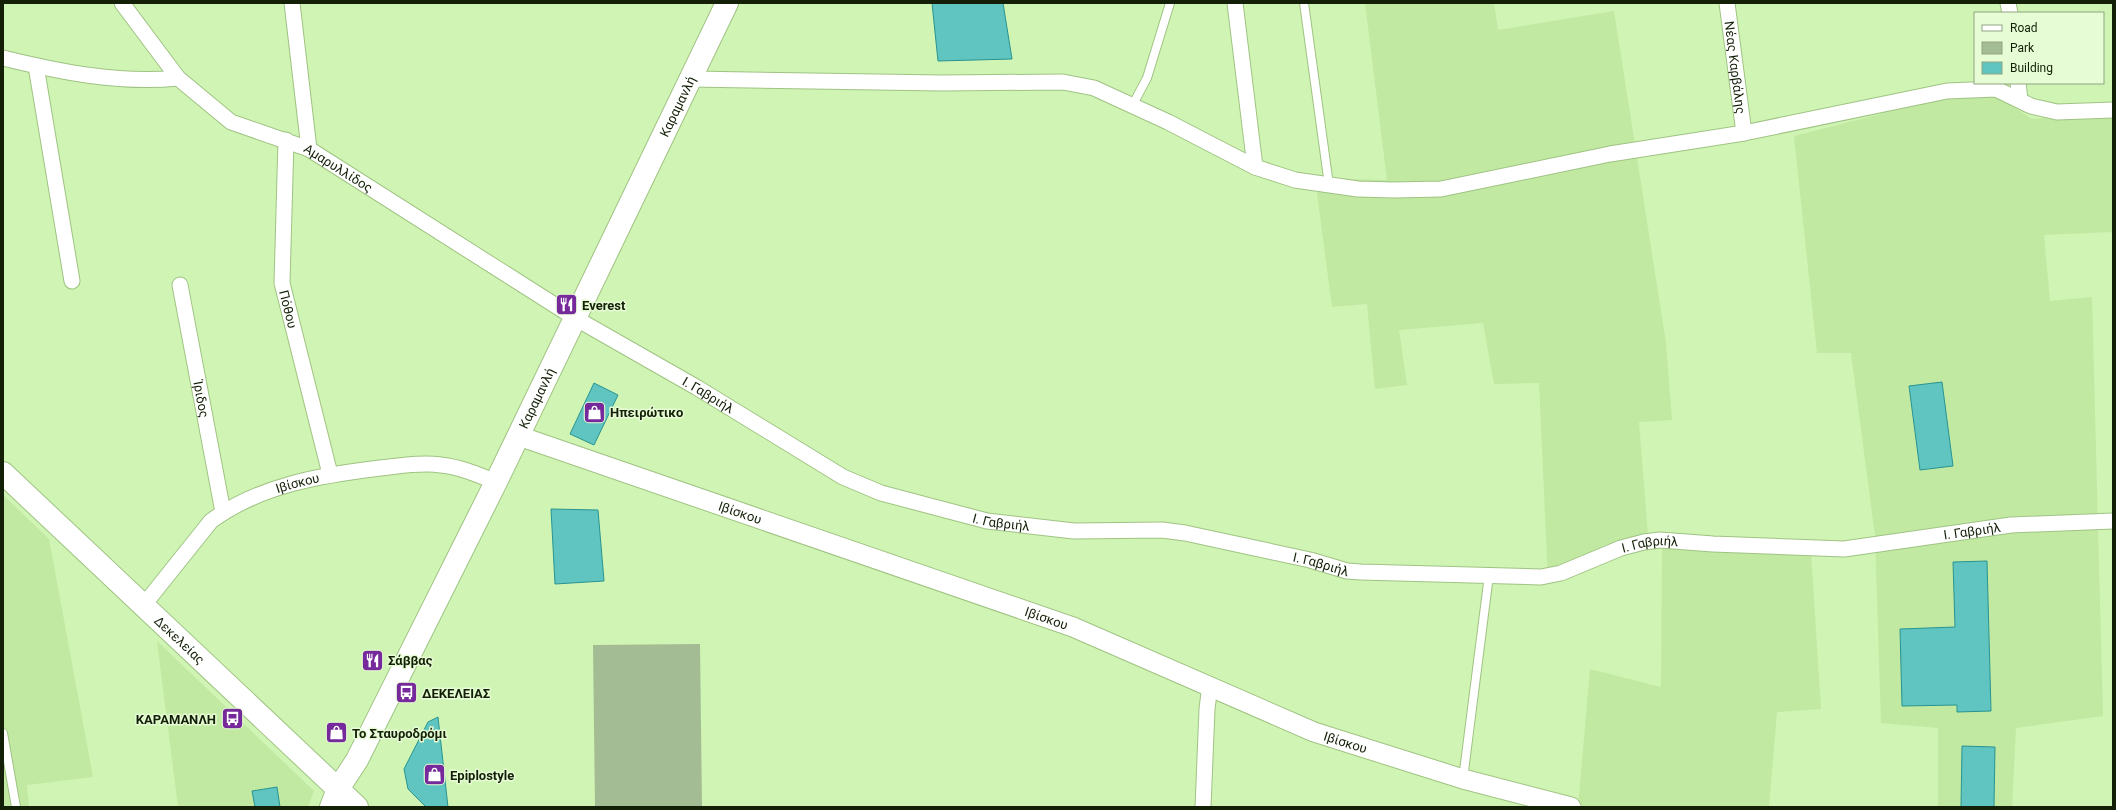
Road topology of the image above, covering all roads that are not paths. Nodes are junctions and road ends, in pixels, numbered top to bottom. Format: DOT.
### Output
graph roads {
  1 [pos="122,3"];
  2 [pos="292,3"];
  3 [pos="727,3"];
  4 [pos="1170,3"];
  5 [pos="1235,3"];
  6 [pos="1304,3"];
  7 [pos="1727,3"];
  8 [pos="3,58"];
  9 [pos="36,66"];
  10 [pos="178,78"];
  11 [pos="691,79"];
  12 [pos="2018,84"];
  13 [pos="2020,100"];
  14 [pos="1132,106"];
  15 [pos="2113,110"];
  16 [pos="1744,133"];
  17 [pos="286,140"];
  18 [pos="309,149"];
  19 [pos="1255,167"];
  20 [pos="1330,185"];
  21 [pos="72,281"];
  22 [pos="180,285"];
  23 [pos="575,318"];
  24 [pos="519,436"];
  25 [pos="330,474"];
  26 [pos="5,479"];
  27 [pos="496,482"];
  28 [pos="222,512"];
  29 [pos="2113,521"];
  30 [pos="1489,575"];
  31 [pos="143,606"];
  32 [pos="1210,685"];
  33 [pos="3,733"];
  34 [pos="1462,778"];
  35 [pos="338,801"];
  36 [pos="16,807"];
  37 [pos="357,807"];
  38 [pos="1203,807"];
  39 [pos="1571,807"];
  1 -- 10 [label="street, Αμαρυλλίδος"];
  2 -- 18 [label="street"];
  3 -- 11 [label="main road, Καραμανλή"];
  4 -- 14 [label="lane"];
  5 -- 19 [label="street"];
  6 -- 20 [label="lane"];
  7 -- 16 [label="street, Νέας Καρβάλης"];
  8 -- 9 [label="street"];
  9 -- 10 [label="street"];
  9 -- 21 [label="street"];
  10 -- 17 [label="street, Αμαρυλλίδος"];
  11 -- 14 [label="street"];
  11 -- 23 [label="main road, Καραμανλή"];
  12 -- 13 [label="street"];
  13 -- 15 [label="street"];
  13 -- 16 [label="street"];
  14 -- 19 [label="street"];
  16 -- 20 [label="street"];
  17 -- 18 [label="street, Αμαρυλλίδος"];
  17 -- 25 [label="street, Πόθου"];
  18 -- 23 [label="street, Αμαρυλλίδος"];
  19 -- 20 [label="street"];
  22 -- 28 [label="street, Ίριδος"];
  23 -- 24 [label="main road, Καραμανλή"];
  23 -- 30 [label="street, Ι. Γαβριήλ"];
  24 -- 27 [label="main road, Καραμανλή"];
  24 -- 32 [label="street, Ιβίσκου"];
  25 -- 27 [label="street, Ιβίσκου"];
  25 -- 28 [label="street, Ιβίσκου"];
  26 -- 31 [label="main road, Δεκελείας"];
  27 -- 35 [label="main road, Καραμανλή"];
  28 -- 31 [label="street, Ιβίσκου"];
  29 -- 30 [label="street, Ι. Γαβριήλ"];
  30 -- 34 [label="lane"];
  31 -- 35 [label="main road, Δεκελείας"];
  32 -- 34 [label="street, Ιβίσκου"];
  32 -- 38 [label="street"];
  33 -- 36 [label="lane"];
  34 -- 39 [label="street, Ιβίσκου"];
  35 -- 37 [label="main road, Δεκελείας"];
}
